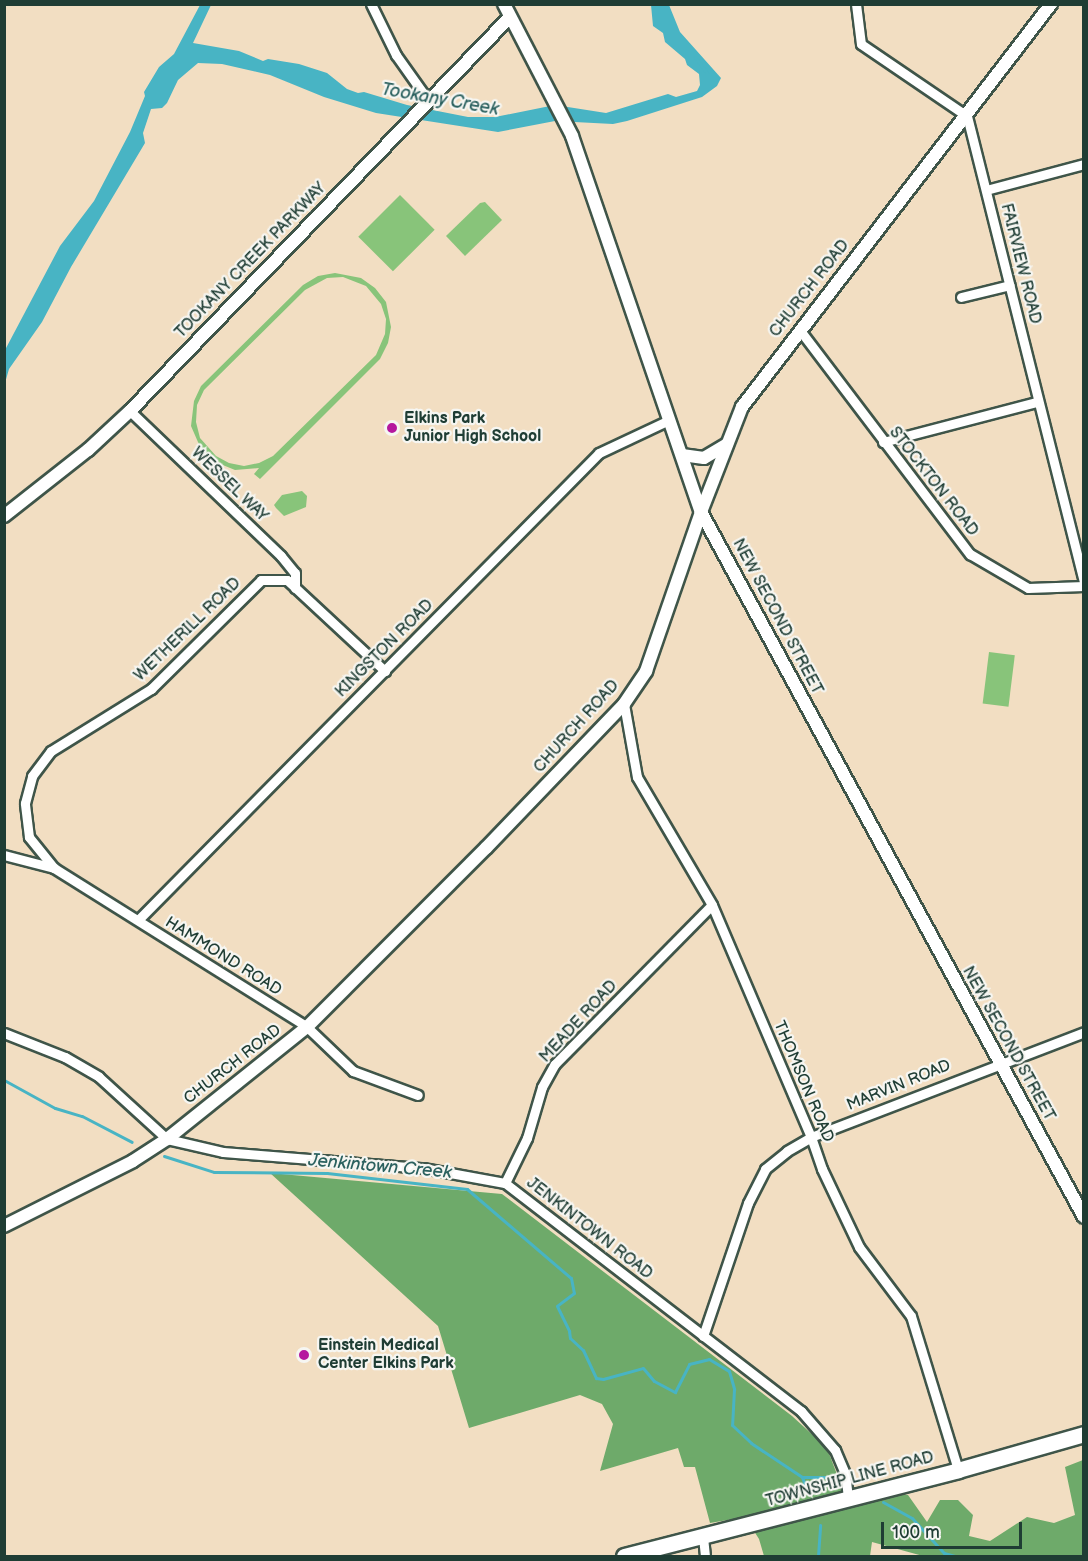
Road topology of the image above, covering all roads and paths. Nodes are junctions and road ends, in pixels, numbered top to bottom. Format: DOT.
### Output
graph roads {
  1 [pos="371,4"];
  2 [pos="504,4"];
  3 [pos="856,4"];
  4 [pos="1051,4"];
  5 [pos="510,17"];
  6 [pos="429,101"];
  7 [pos="968,116"];
  8 [pos="1083,164"];
  9 [pos="986,190"];
  10 [pos="1010,285"];
  11 [pos="961,297"];
  12 [pos="799,329"];
  13 [pos="1037,402"];
  14 [pos="130,411"];
  15 [pos="669,420"];
  16 [pos="883,442"];
  17 [pos="727,444"];
  18 [pos="682,455"];
  19 [pos="701,512"];
  20 [pos="4,516"];
  21 [pos="1083,584"];
  22 [pos="295,588"];
  23 [pos="385,671"];
  24 [pos="624,704"];
  25 [pos="4,855"];
  26 [pos="54,868"];
  27 [pos="712,905"];
  28 [pos="138,920"];
  29 [pos="307,1027"];
  30 [pos="1083,1032"];
  31 [pos="4,1033"];
  32 [pos="999,1063"];
  33 [pos="418,1095"];
  34 [pos="811,1137"];
  35 [pos="167,1138"];
  36 [pos="505,1183"];
  37 [pos="1083,1217"];
  38 [pos="4,1226"];
  39 [pos="703,1336"];
  40 [pos="1083,1434"];
  41 [pos="958,1470"];
  42 [pos="848,1498"];
  43 [pos="703,1537"];
  44 [pos="647,1554"];
  45 [pos="624,1557"];
  46 [pos="705,1557"];
  1 -- 6 [label="street"];
  2 -- 5 [label="street, NEW SECOND STREET"];
  3 -- 7 [label="street"];
  4 -- 7 [label="street, CHURCH ROAD"];
  5 -- 6 [label="street, TOOKANY CREEK PARKWAY"];
  5 -- 15 [label="street, NEW SECOND STREET"];
  6 -- 14 [label="street, TOOKANY CREEK PARKWAY"];
  7 -- 9 [label="street, FAIRVIEW ROAD"];
  7 -- 12 [label="street, CHURCH ROAD"];
  8 -- 9 [label="street"];
  9 -- 10 [label="street, FAIRVIEW ROAD"];
  10 -- 11 [label="street"];
  10 -- 13 [label="street, FAIRVIEW ROAD"];
  12 -- 16 [label="street, STOCKTON ROAD"];
  12 -- 17 [label="street, CHURCH ROAD"];
  13 -- 16 [label="street"];
  13 -- 21 [label="street, FAIRVIEW ROAD"];
  14 -- 20 [label="street, TOOKANY CREEK PARKWAY"];
  14 -- 22 [label="street, WESSEL WAY"];
  15 -- 18 [label="street, NEW SECOND STREET"];
  15 -- 23 [label="street, KINGSTON ROAD"];
  16 -- 21 [label="street, STOCKTON ROAD"];
  17 -- 18 [label="street"];
  17 -- 19 [label="street, CHURCH ROAD"];
  18 -- 19 [label="street, NEW SECOND STREET"];
  19 -- 24 [label="street, CHURCH ROAD"];
  19 -- 32 [label="street, NEW SECOND STREET"];
  22 -- 23 [label="street, WETHERILL ROAD"];
  22 -- 26 [label="street, WETHERILL ROAD"];
  23 -- 28 [label="street, KINGSTON ROAD"];
  24 -- 27 [label="street, THOMSON ROAD"];
  24 -- 29 [label="street, CHURCH ROAD"];
  25 -- 26 [label="street, HAMMOND ROAD"];
  26 -- 28 [label="street, HAMMOND ROAD"];
  27 -- 34 [label="street, THOMSON ROAD"];
  27 -- 36 [label="street, MEADE ROAD"];
  28 -- 29 [label="street, HAMMOND ROAD"];
  29 -- 33 [label="street, HAMMOND ROAD"];
  29 -- 35 [label="street, CHURCH ROAD"];
  30 -- 32 [label="street, MARVIN ROAD"];
  31 -- 35 [label="street, JENKINTOWN ROAD"];
  32 -- 34 [label="street, MARVIN ROAD"];
  32 -- 37 [label="street, NEW SECOND STREET"];
  34 -- 39 [label="street, MARVIN ROAD"];
  34 -- 41 [label="street, THOMSON ROAD"];
  35 -- 36 [label="street, JENKINTOWN ROAD"];
  35 -- 38 [label="street, CHURCH ROAD"];
  36 -- 39 [label="street, JENKINTOWN ROAD"];
  39 -- 42 [label="street, JENKINTOWN ROAD"];
  40 -- 41 [label="main road, TOWNSHIP LINE ROAD"];
  41 -- 42 [label="main road, TOWNSHIP LINE ROAD"];
  42 -- 43 [label="main road, TOWNSHIP LINE ROAD"];
  43 -- 44 [label="main road, TOWNSHIP LINE ROAD"];
  43 -- 46 [label="street"];
  44 -- 45 [label="main road, TOWNSHIP LINE ROAD"];
}
